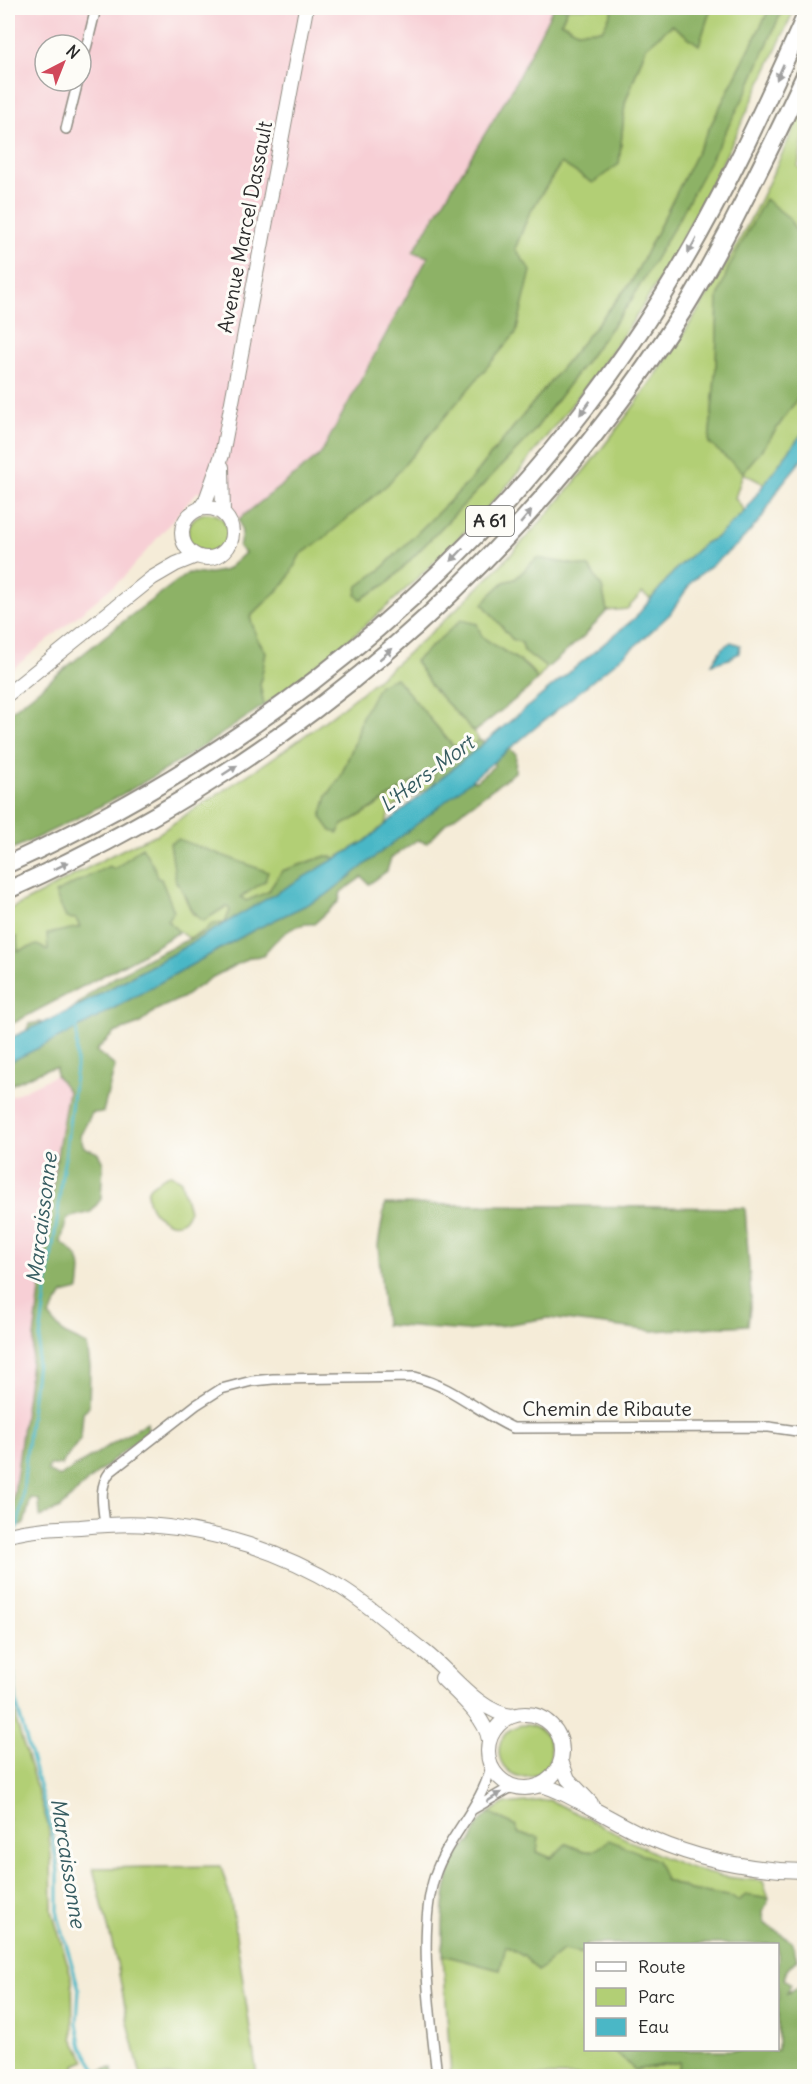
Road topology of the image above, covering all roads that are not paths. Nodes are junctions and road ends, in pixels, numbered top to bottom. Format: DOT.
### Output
graph roads {
  1 [pos="96,8"];
  2 [pos="306,8"];
  3 [pos="804,19"];
  4 [pos="90,33"];
  5 [pos="804,77"];
  6 [pos="75,93"];
  7 [pos="66,129"];
  8 [pos="222,455"];
  9 [pos="200,508"];
  10 [pos="223,513"];
  11 [pos="183,541"];
  12 [pos="196,556"];
  13 [pos="152,578"];
  14 [pos="8,694"];
  15 [pos="8,864"];
  16 [pos="8,890"];
  17 [pos="804,1432"];
  18 [pos="105,1525"];
  19 [pos="31,1533"];
  20 [pos="8,1536"];
  21 [pos="8,1542"];
  22 [pos="404,1637"];
  23 [pos="512,1716"];
  24 [pos="489,1740"];
  25 [pos="561,1761"];
  26 [pos="491,1765"];
  27 [pos="539,1785"];
  28 [pos="516,1787"];
  29 [pos="596,1808"];
  30 [pos="472,1809"];
  31 [pos="804,1871"];
  32 [pos="437,2076"];
  1 -- 4 [label="street"];
  2 -- 8 [label="main road, Avenue Marcel Dassault"];
  3 -- 15 [label="highway, A 61, one-way"];
  16 -- 5 [label="highway, A 61, one-way"];
  6 -- 7 [label="street"];
  8 -- 9 [label="main road, Avenue Marcel Dassault"];
  8 -- 10 [label="main road, Avenue Marcel Dassault"];
  9 -- 10 [label="main road"];
  9 -- 11 [label="main road, Avenue Marcel Dassault"];
  10 -- 12 [label="main road, Avenue Marcel Dassault"];
  11 -- 12 [label="main road"];
  11 -- 13 [label="main road, Avenue Marcel Dassault"];
  12 -- 13 [label="main road, Avenue Marcel Dassault"];
  13 -- 14 [label="main road, Avenue Marcel Dassault"];
  17 -- 18 [label="street, Chemin de Ribaute"];
  18 -- 19 [label="main road"];
  18 -- 22 [label="main road"];
  19 -- 20 [label="main road"];
  19 -- 21 [label="main road"];
  22 -- 23 [label="main road"];
  22 -- 24 [label="main road"];
  23 -- 24 [label="main road"];
  23 -- 25 [label="main road"];
  24 -- 26 [label="main road"];
  25 -- 27 [label="main road"];
  25 -- 29 [label="main road"];
  26 -- 28 [label="main road"];
  26 -- 30 [label="street"];
  27 -- 28 [label="main road"];
  27 -- 29 [label="main road"];
  30 -- 28 [label="street, one-way"];
  29 -- 31 [label="main road"];
  30 -- 32 [label="street"];
}
